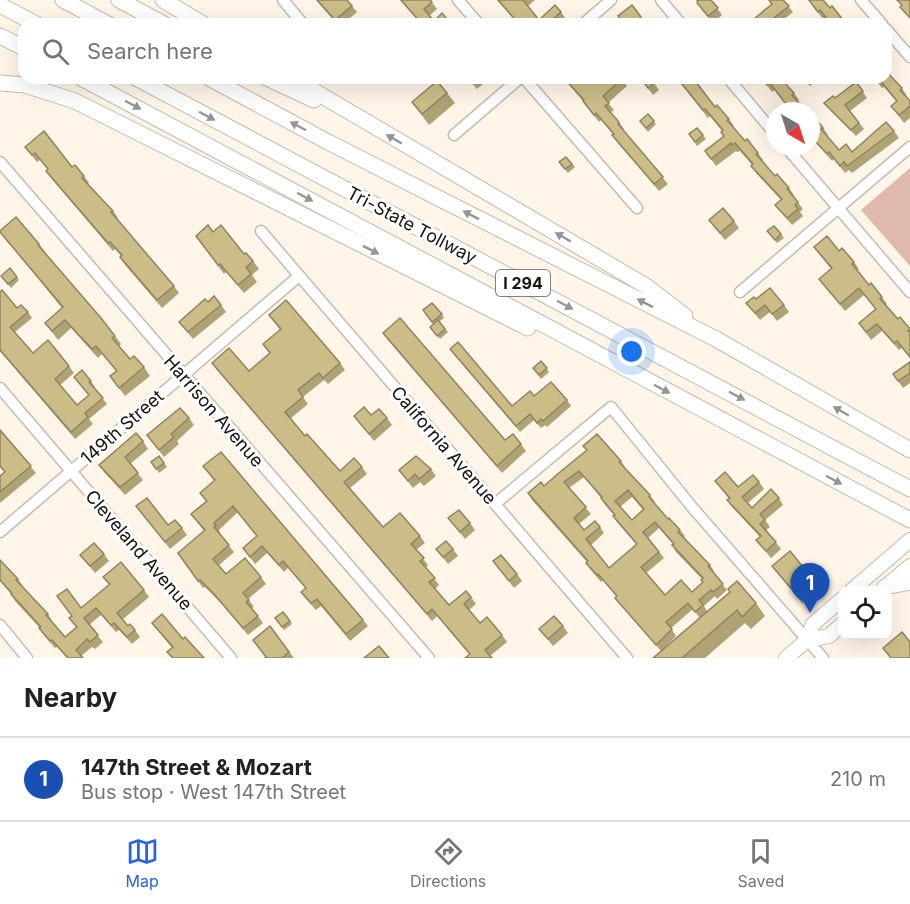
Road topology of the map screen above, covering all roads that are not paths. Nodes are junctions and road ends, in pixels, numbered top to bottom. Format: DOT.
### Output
graph roads {
  1 [pos="63,0"];
  2 [pos="119,0"];
  3 [pos="163,0"];
  4 [pos="283,0"];
  5 [pos="458,0"];
  6 [pos="611,0"];
  7 [pos="661,0"];
  8 [pos="861,0"];
  9 [pos="0,5"];
  10 [pos="25,18"];
  11 [pos="97,18"];
  12 [pos="153,18"];
  13 [pos="193,18"];
  14 [pos="298,18"];
  15 [pos="473,18"];
  16 [pos="590,18"];
  17 [pos="676,18"];
  18 [pos="877,18"];
  19 [pos="0,36"];
  20 [pos="892,36"];
  21 [pos="18,45"];
  22 [pos="910,57"];
  23 [pos="0,83"];
  24 [pos="92,84"];
  25 [pos="147,84"];
  26 [pos="220,84"];
  27 [pos="280,84"];
  28 [pos="302,84"];
  29 [pos="515,84"];
  30 [pos="527,84"];
  31 [pos="733,84"];
  32 [pos="366,123"];
  33 [pos="766,123"];
  34 [pos="454,135"];
  35 [pos="910,147"];
  36 [pos="794,156"];
  37 [pos="0,162"];
  38 [pos="637,208"];
  39 [pos="839,208"];
  40 [pos="261,231"];
  41 [pos="299,276"];
  42 [pos="740,292"];
  43 [pos="910,292"];
  44 [pos="716,339"];
  45 [pos="611,362"];
  46 [pos="183,375"];
  47 [pos="0,388"];
  48 [pos="910,450"];
  49 [pos="71,471"];
  50 [pos="910,489"];
  51 [pos="495,504"];
  52 [pos="910,520"];
  53 [pos="0,532"];
  54 [pos="910,540"];
  55 [pos="910,566"];
  56 [pos="910,582"];
  57 [pos="858,586"];
  58 [pos="887,586"];
  59 [pos="892,587"];
  60 [pos="838,603"];
  61 [pos="0,626"];
  62 [pos="838,628"];
  63 [pos="807,640"];
  64 [pos="27,658"];
  65 [pos="231,658"];
  66 [pos="429,658"];
  67 [pos="627,658"];
  68 [pos="786,658"];
  69 [pos="823,658"];
  1 -- 11 [label="highway"];
  2 -- 12 [label="highway"];
  3 -- 13 [label="highway"];
  4 -- 14 [label="street"];
  5 -- 15 [label="street"];
  6 -- 16 [label="street"];
  7 -- 17 [label="street"];
  8 -- 18 [label="street"];
  9 -- 10 [label="highway"];
  19 -- 21 [label="highway"];
  20 -- 22 [label="street"];
  23 -- 45 [label="highway, one-way"];
  24 -- 45 [label="highway, one-way"];
  25 -- 50 [label="highway, Tri-State Tollway / I 294, one-way"];
  44 -- 26 [label="highway, Tri-State Tollway / I 294, one-way"];
  27 -- 32 [label="highway"];
  28 -- 32 [label="highway"];
  29 -- 34 [label="street"];
  30 -- 38 [label="street"];
  31 -- 33 [label="street"];
  44 -- 32 [label="highway, one-way"];
  35 -- 39 [label="street"];
  36 -- 39 [label="street"];
  37 -- 46 [label="street, Harrison Avenue"];
  39 -- 42 [label="street"];
  39 -- 43 [label="street"];
  40 -- 41 [label="street, California Avenue"];
  41 -- 46 [label="street, 149th Street"];
  41 -- 51 [label="street, California Avenue"];
  48 -- 44 [label="highway, Tri-State Tollway / I 294, one-way"];
  45 -- 52 [label="highway, one-way"];
  46 -- 49 [label="street, 149th Street"];
  46 -- 66 [label="street, Harrison Avenue"];
  47 -- 49 [label="street, Cleveland Avenue"];
  49 -- 53 [label="street, 149th Street"];
  49 -- 65 [label="street, Cleveland Avenue"];
  51 -- 63 [label="street"];
  51 -- 67 [label="street, California Avenue"];
  54 -- 57 [label="main road"];
  55 -- 58 [label="main road"];
  56 -- 59 [label="highway"];
  60 -- 63 [label="main road"];
  61 -- 64 [label="street"];
  62 -- 63 [label="main road"];
  63 -- 68 [label="main road"];
  63 -- 69 [label="street"];
}
